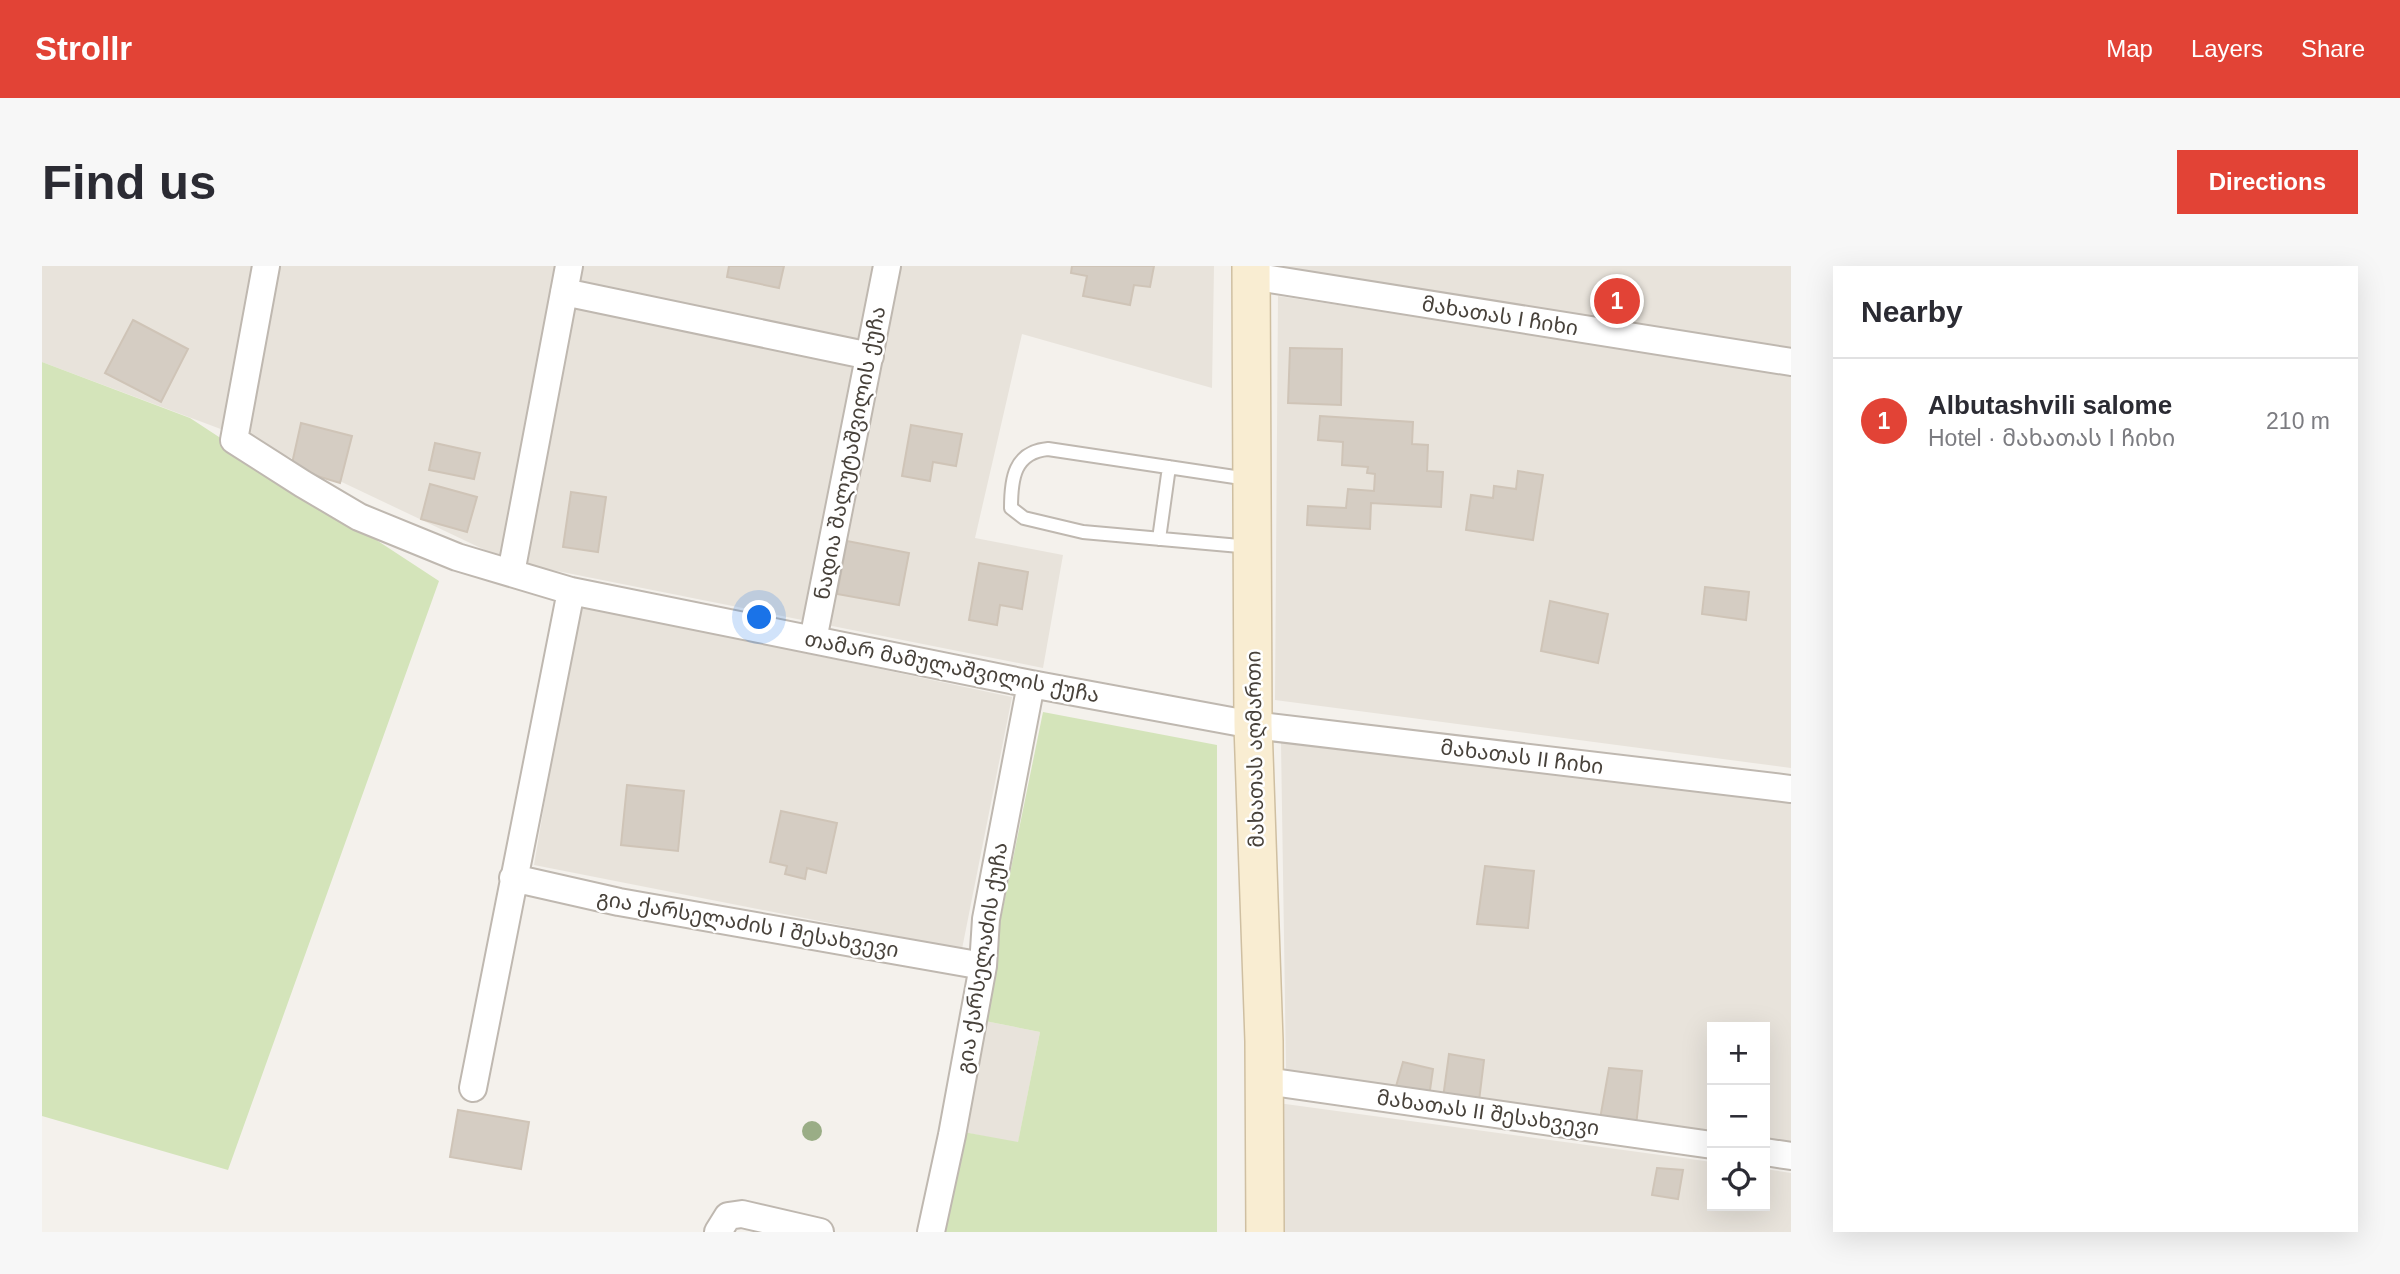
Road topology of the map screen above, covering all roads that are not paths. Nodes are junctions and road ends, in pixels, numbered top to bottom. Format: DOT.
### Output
graph roads {
  1 [pos="267,266"];
  2 [pos="887,266"];
  3 [pos="1251,271"];
  4 [pos="567,279"];
  5 [pos="870,356"];
  6 [pos="1791,362"];
  7 [pos="1169,467"];
  8 [pos="1252,479"];
  9 [pos="1159,539"];
  10 [pos="1252,547"];
  11 [pos="511,573"];
  12 [pos="570,591"];
  13 [pos="813,640"];
  14 [pos="1031,684"];
  15 [pos="1253,725"];
  16 [pos="1791,789"];
  17 [pos="513,878"];
  18 [pos="983,966"];
  19 [pos="1265,1082"];
  20 [pos="474,1088"];
  21 [pos="1707,1144"];
  22 [pos="1770,1153"];
  23 [pos="1791,1156"];
  24 [pos="718,1232"];
  25 [pos="820,1232"];
  26 [pos="931,1232"];
  27 [pos="1265,1232"];
  1 -- 11 [label="street, თამარ მამულაშვილის ქუჩა"];
  2 -- 5 [label="street, ნადია შალუტაშვილის ქუჩა"];
  3 -- 6 [label="street, მახათას I ჩიხი"];
  3 -- 8 [label="main road, მახათას აღმართი"];
  4 -- 5 [label="street"];
  4 -- 11 [label="street"];
  5 -- 13 [label="street, ნადია შალუტაშვილის ქუჩა"];
  7 -- 8 [label="lane"];
  7 -- 9 [label="lane"];
  7 -- 9 [label="lane"];
  8 -- 10 [label="main road, მახათას აღმართი"];
  9 -- 10 [label="lane"];
  10 -- 15 [label="main road, მახათას აღმართი"];
  11 -- 12 [label="street, თამარ მამულაშვილის ქუჩა"];
  12 -- 13 [label="street, თამარ მამულაშვილის ქუჩა"];
  12 -- 17 [label="street"];
  13 -- 14 [label="street, თამარ მამულაშვილის ქუჩა"];
  14 -- 15 [label="street, თამარ მამულაშვილის ქუჩა"];
  14 -- 18 [label="street, გია ქარსელაძის ქუჩა"];
  15 -- 16 [label="street, მახათას II ჩიხი"];
  15 -- 19 [label="main road, მახათას აღმართი"];
  17 -- 18 [label="street, გია ქარსელაძის I შესახვევი"];
  17 -- 20 [label="street"];
  18 -- 26 [label="street, გია ქარსელაძის ქუჩა"];
  19 -- 21 [label="street, მახათას II შესახვევი"];
  19 -- 27 [label="main road, მახათას აღმართი"];
  22 -- 23 [label="street"];
  24 -- 25 [label="street"];
}
